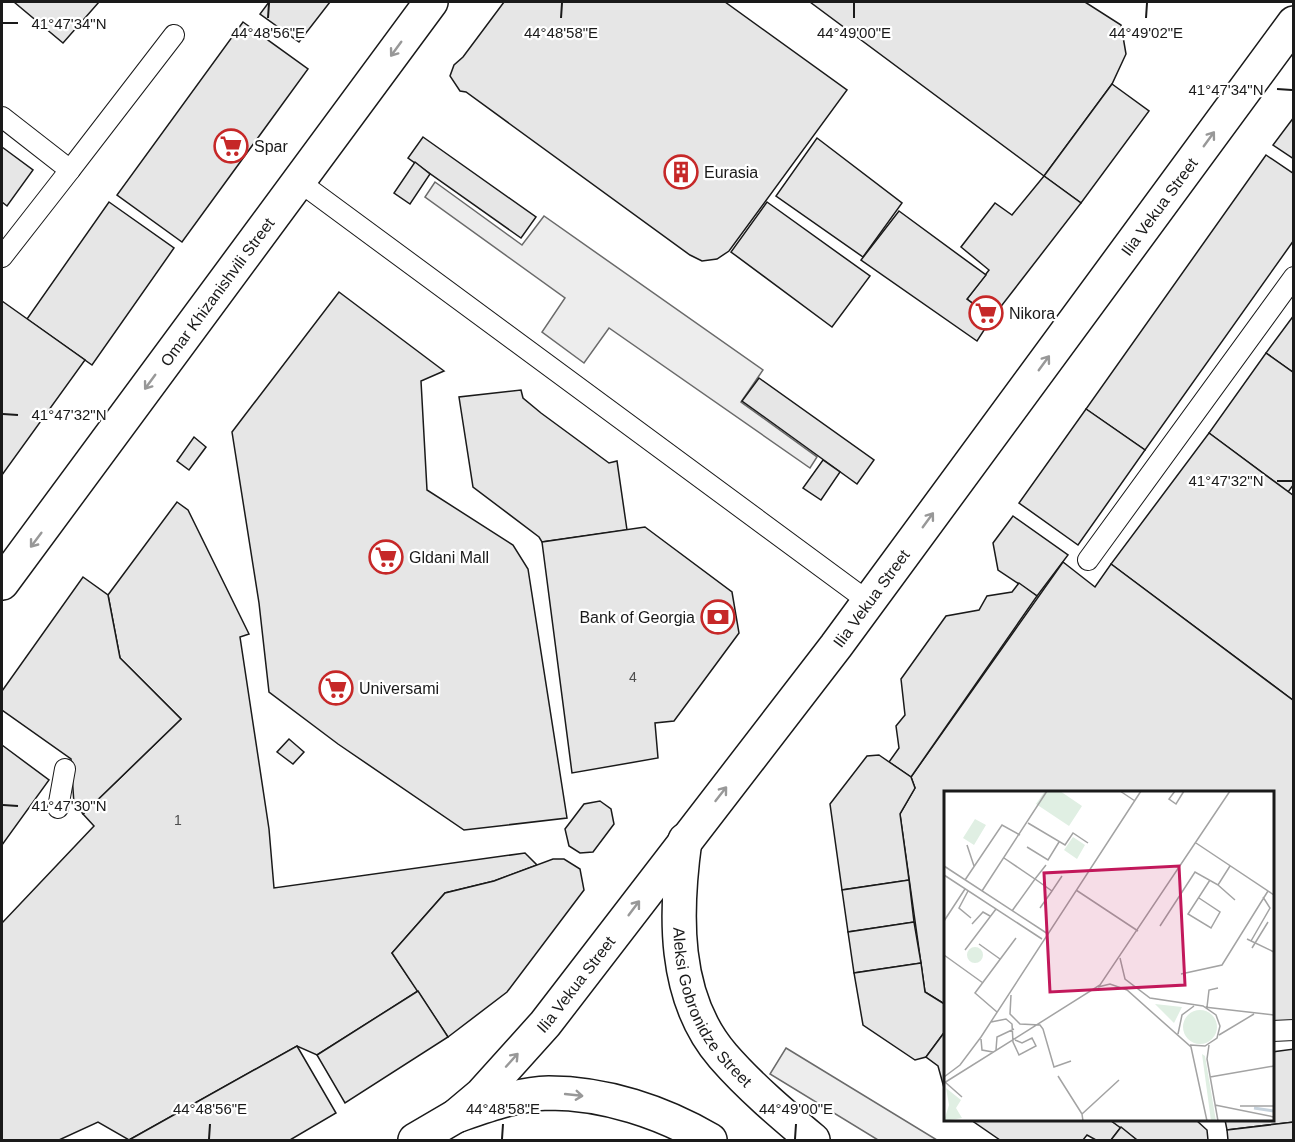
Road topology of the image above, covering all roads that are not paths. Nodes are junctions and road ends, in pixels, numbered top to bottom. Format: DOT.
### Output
graph roads {
  1 [pos="430,2"];
  2 [pos="1293,23"];
  3 [pos="174,35"];
  4 [pos="2,117"];
  5 [pos="70,170"];
  6 [pos="297,180"];
  7 [pos="2,257"];
  8 [pos="1293,277"];
  9 [pos="1088,560"];
  10 [pos="3,584"];
  11 [pos="869,602"];
  12 [pos="65,769"];
  13 [pos="58,808"];
  14 [pos="685,840"];
  15 [pos="1293,1030"];
  16 [pos="1274,1031"];
  17 [pos="456,1116"];
  18 [pos="416,1140"];
  19 [pos="710,1140"];
  20 [pos="813,1140"];
  1 -- 6 [label="main road, Omar Khizanishvili Street, one-way"];
  11 -- 2 [label="main road, Ilia Vekua Street, one-way"];
  3 -- 5 [label="lane"];
  4 -- 5 [label="lane"];
  5 -- 7 [label="lane"];
  6 -- 10 [label="main road, Omar Khizanishvili Street, one-way"];
  6 -- 11 [label="lane"];
  8 -- 9 [label="lane"];
  14 -- 11 [label="main road, Ilia Vekua Street, one-way"];
  12 -- 13 [label="lane"];
  17 -- 14 [label="main road, Ilia Vekua Street, one-way"];
  14 -- 20 [label="main road, Aleksi Gobronidze Street"];
  15 -- 16 [label="lane"];
  17 -- 18 [label="main road, Ilia Vekua Street"];
  17 -- 19 [label="main road, one-way"];
}
